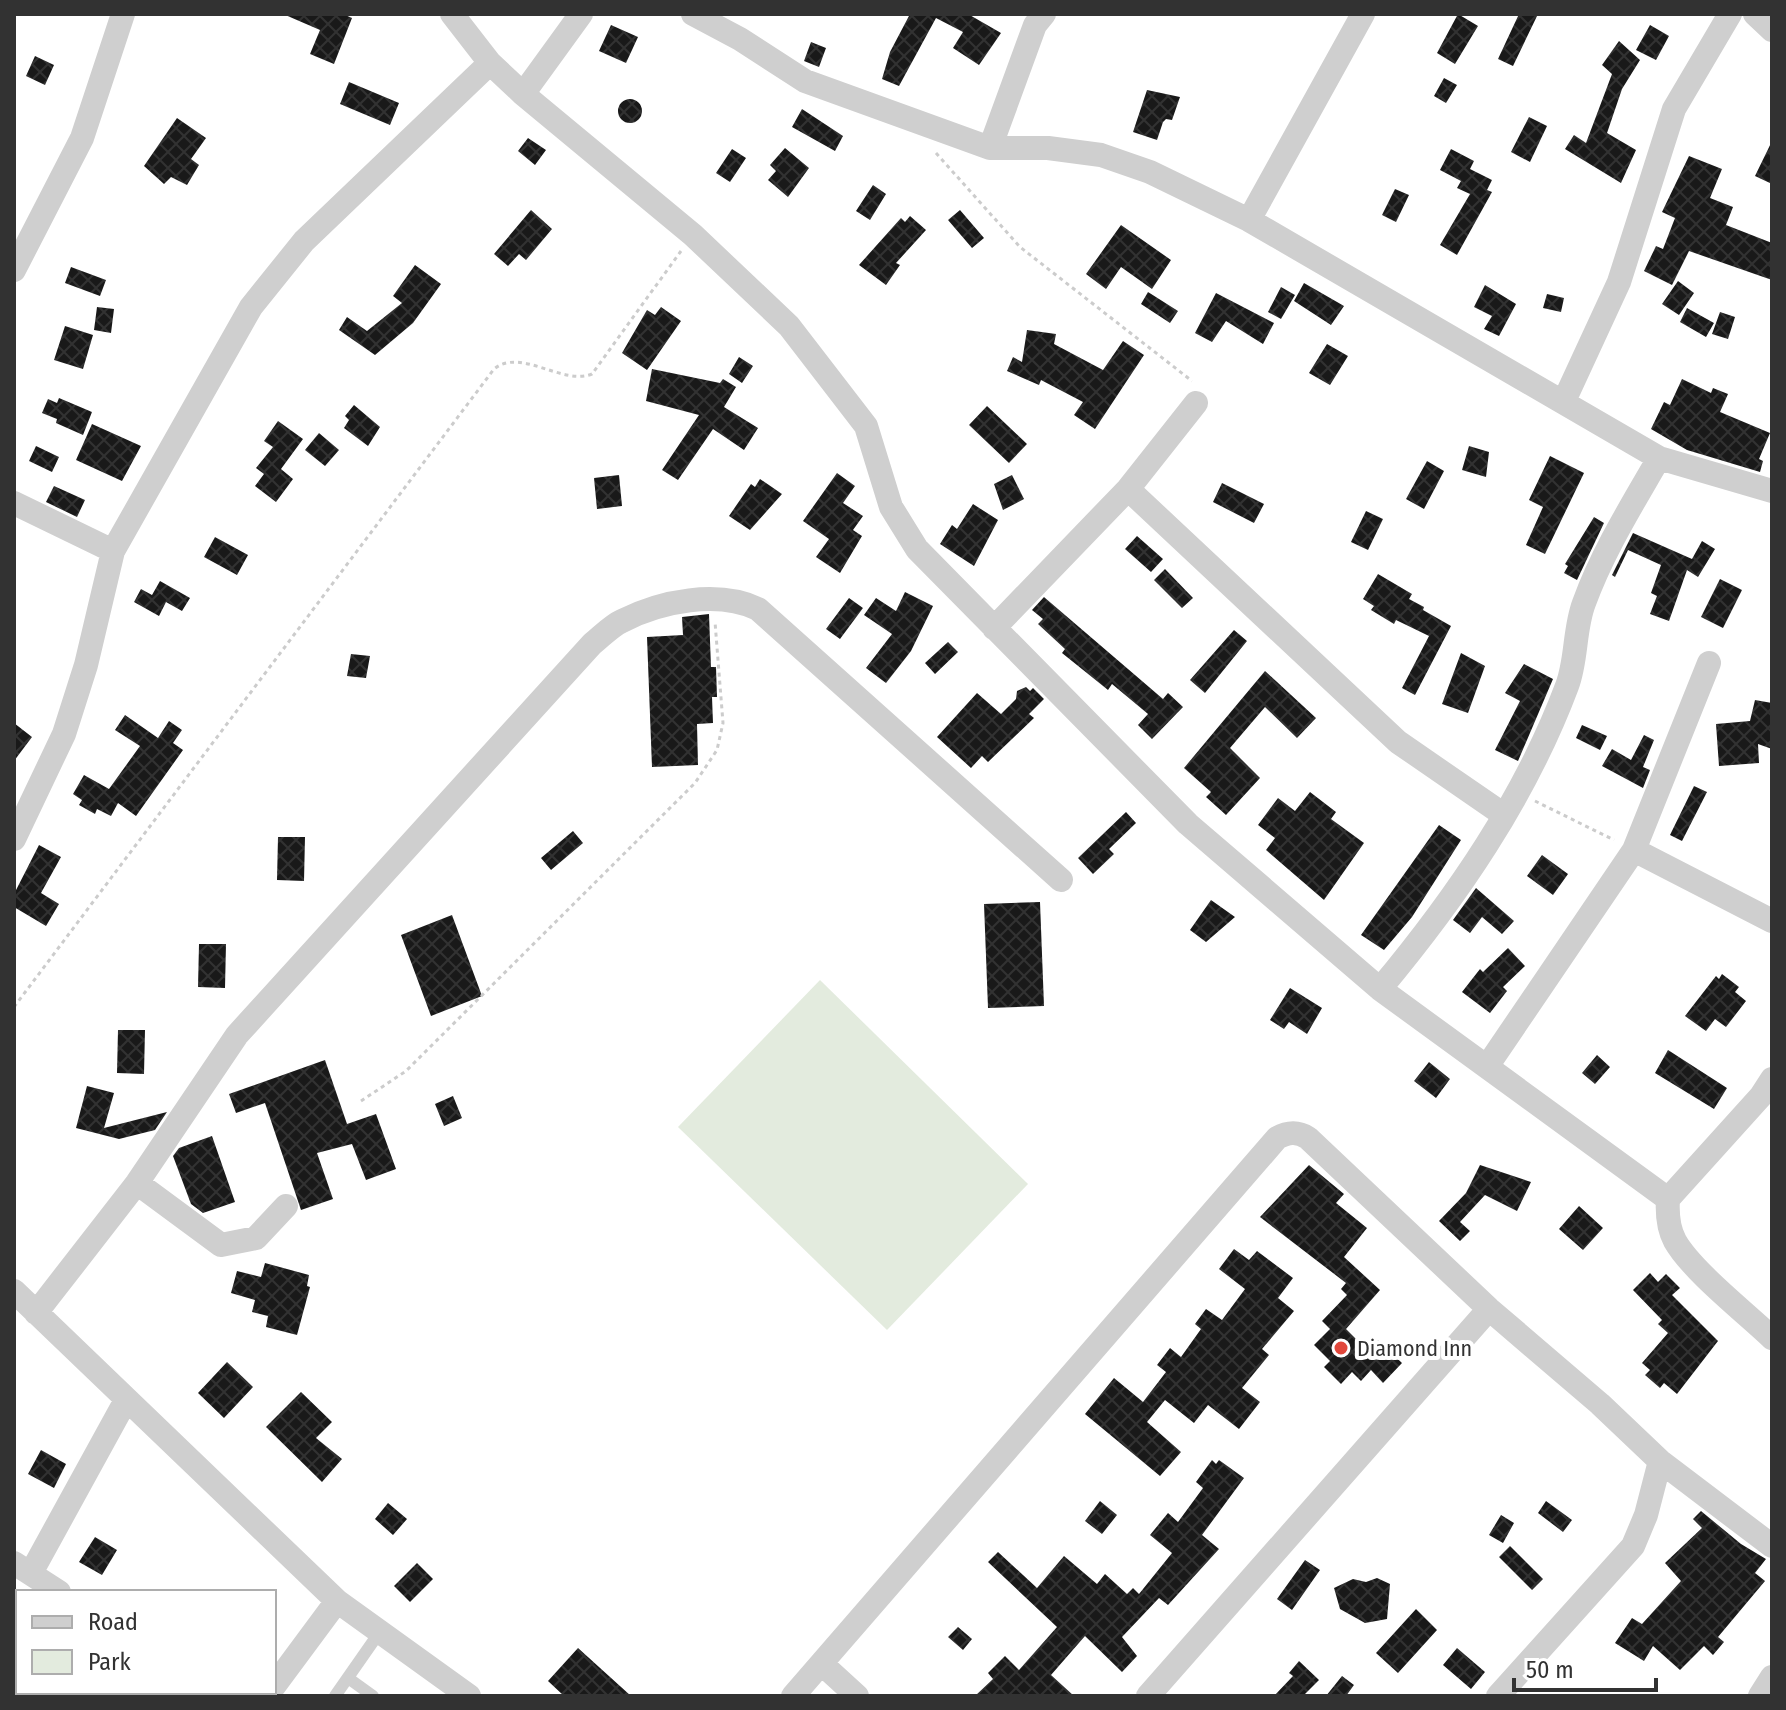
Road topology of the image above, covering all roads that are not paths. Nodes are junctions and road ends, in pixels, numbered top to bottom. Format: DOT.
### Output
graph roads {
  1 [pos="123,14"];
  2 [pos="452,14"];
  3 [pos="581,14"];
  4 [pos="693,14"];
  5 [pos="1044,14"];
  6 [pos="1363,14"];
  7 [pos="1730,14"];
  8 [pos="1755,14"];
  9 [pos="1772,30"];
  10 [pos="490,63"];
  11 [pos="523,94"];
  12 [pos="990,148"];
  13 [pos="1249,220"];
  14 [pos="14,270"];
  15 [pos="1564,401"];
  16 [pos="1196,403"];
  17 [pos="1659,458"];
  18 [pos="1128,489"];
  19 [pos="1772,491"];
  20 [pos="14,503"];
  21 [pos="113,551"];
  22 [pos="994,628"];
  23 [pos="1709,663"];
  24 [pos="1504,815"];
  25 [pos="14,839"];
  26 [pos="1634,850"];
  27 [pos="1061,880"];
  28 [pos="1772,921"];
  29 [pos="1380,989"];
  30 [pos="1488,1065"];
  31 [pos="1772,1079"];
  32 [pos="137,1183"];
  33 [pos="1668,1199"];
  34 [pos="286,1206"];
  35 [pos="14,1291"];
  36 [pos="1489,1309"];
  37 [pos="36,1313"];
  38 [pos="1772,1338"];
  39 [pos="126,1400"];
  40 [pos="1660,1461"];
  41 [pos="1772,1546"];
  42 [pos="22,1568"];
  43 [pos="56,1590"];
  44 [pos="337,1601"];
  45 [pos="379,1633"];
  46 [pos="822,1664"];
  47 [pos="1772,1677"];
  48 [pos="348,1678"];
  49 [pos="276,1683"];
  50 [pos="335,1696"];
  51 [pos="373,1696"];
  52 [pos="469,1696"];
  53 [pos="793,1696"];
  54 [pos="857,1696"];
  55 [pos="1148,1696"];
  56 [pos="1498,1696"];
  57 [pos="1760,1696"];
  1 -- 14 [label="street"];
  2 -- 10 [label="street"];
  3 -- 11 [label="street"];
  4 -- 12 [label="street"];
  5 -- 12 [label="street"];
  6 -- 13 [label="street"];
  7 -- 15 [label="street"];
  8 -- 9 [label="street"];
  10 -- 11 [label="street"];
  10 -- 21 [label="street"];
  11 -- 22 [label="street"];
  12 -- 13 [label="street"];
  13 -- 15 [label="street"];
  15 -- 17 [label="street"];
  16 -- 18 [label="street"];
  17 -- 19 [label="street"];
  17 -- 24 [label="street"];
  18 -- 22 [label="street"];
  18 -- 24 [label="street"];
  20 -- 21 [label="street"];
  21 -- 25 [label="street"];
  22 -- 29 [label="street"];
  23 -- 26 [label="street"];
  24 -- 29 [label="street"];
  26 -- 28 [label="street"];
  26 -- 30 [label="street"];
  27 -- 32 [label="street"];
  29 -- 30 [label="street"];
  30 -- 33 [label="street"];
  31 -- 33 [label="street"];
  32 -- 34 [label="street"];
  32 -- 37 [label="street"];
  33 -- 38 [label="street"];
  35 -- 37 [label="street"];
  36 -- 40 [label="street"];
  36 -- 46 [label="street"];
  36 -- 55 [label="street"];
  37 -- 39 [label="street"];
  39 -- 42 [label="street"];
  39 -- 44 [label="street"];
  40 -- 41 [label="street"];
  40 -- 56 [label="street"];
  42 -- 43 [label="street"];
  44 -- 45 [label="street"];
  44 -- 49 [label="street"];
  45 -- 48 [label="lane"];
  45 -- 52 [label="street"];
  46 -- 53 [label="street"];
  46 -- 54 [label="street"];
  47 -- 57 [label="street"];
  48 -- 50 [label="lane"];
  48 -- 51 [label="lane"];
}
